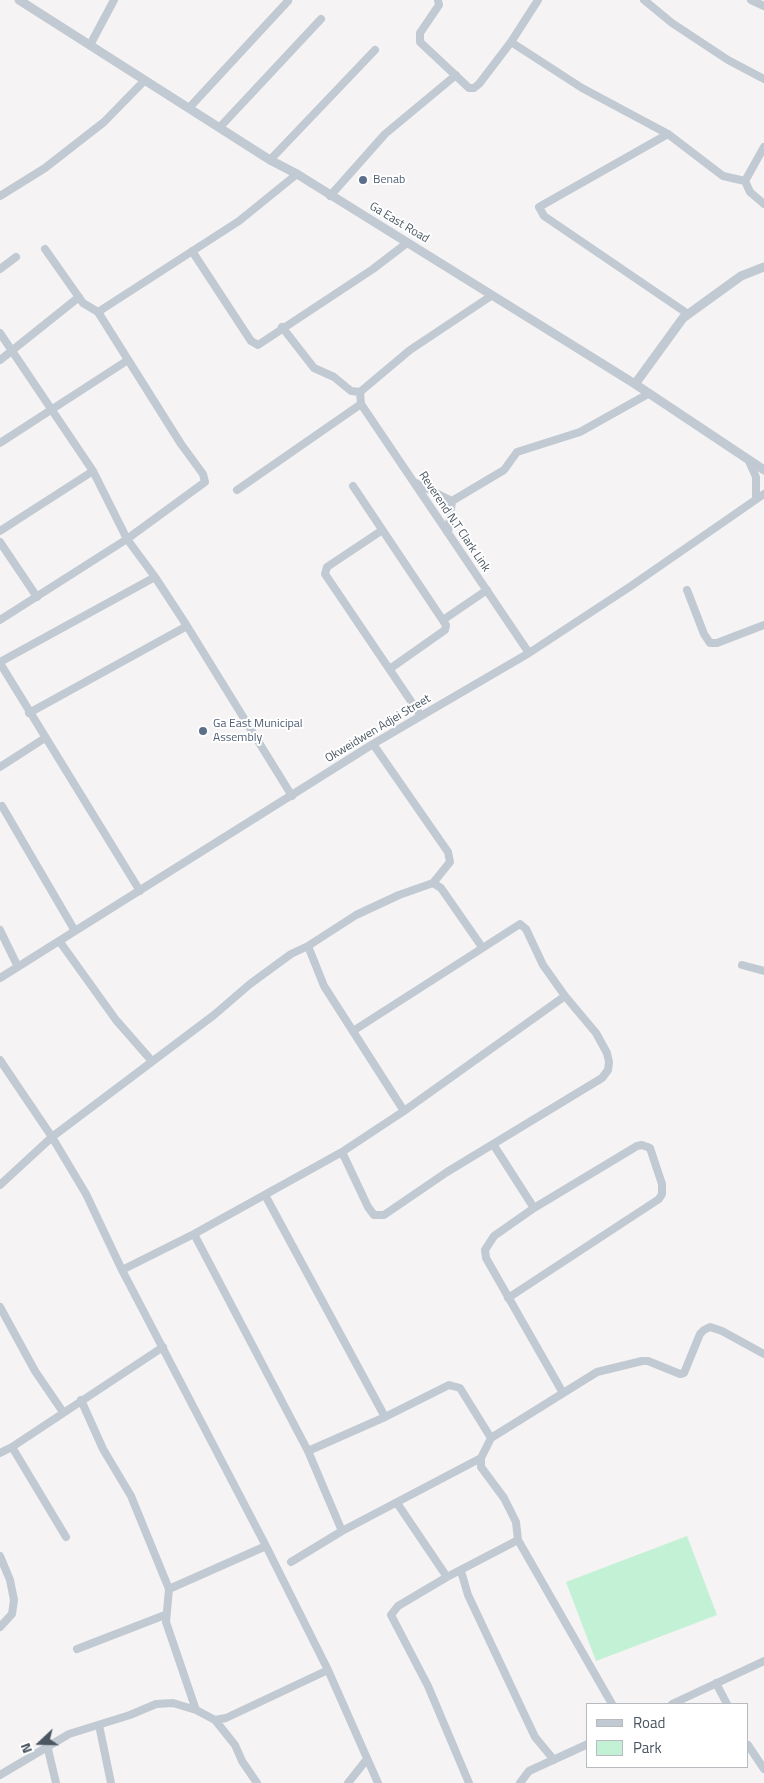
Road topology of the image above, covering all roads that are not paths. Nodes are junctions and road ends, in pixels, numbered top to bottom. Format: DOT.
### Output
graph roads {
  1 [pos="19,0"];
  2 [pos="114,0"];
  3 [pos="438,0"];
  4 [pos="538,0"];
  5 [pos="644,0"];
  6 [pos="751,0"];
  7 [pos="288,1"];
  8 [pos="764,6"];
  9 [pos="321,19"];
  10 [pos="511,42"];
  11 [pos="90,45"];
  12 [pos="375,50"];
  13 [pos="456,75"];
  14 [pos="145,80"];
  15 [pos="764,80"];
  16 [pos="189,108"];
  17 [pos="220,127"];
  18 [pos="668,134"];
  19 [pos="764,147"];
  20 [pos="270,160"];
  21 [pos="297,174"];
  22 [pos="745,181"];
  23 [pos="0,196"];
  24 [pos="330,196"];
  25 [pos="764,204"];
  26 [pos="407,243"];
  27 [pos="45,249"];
  28 [pos="192,251"];
  29 [pos="16,257"];
  30 [pos="764,267"];
  31 [pos="0,269"];
  32 [pos="491,296"];
  33 [pos="78,297"];
  34 [pos="98,312"];
  35 [pos="688,314"];
  36 [pos="282,328"];
  37 [pos="0,332"];
  38 [pos="14,351"];
  39 [pos="0,360"];
  40 [pos="128,360"];
  41 [pos="635,384"];
  42 [pos="360,392"];
  43 [pos="648,394"];
  44 [pos="361,404"];
  45 [pos="53,410"];
  46 [pos="0,443"];
  47 [pos="748,460"];
  48 [pos="764,470"];
  49 [pos="93,471"];
  50 [pos="413,482"];
  51 [pos="353,486"];
  52 [pos="236,490"];
  53 [pos="764,494"];
  54 [pos="756,499"];
  55 [pos="452,501"];
  56 [pos="0,531"];
  57 [pos="382,531"];
  58 [pos="448,533"];
  59 [pos="127,539"];
  60 [pos="0,542"];
  61 [pos="155,577"];
  62 [pos="486,590"];
  63 [pos="687,590"];
  64 [pos="36,597"];
  65 [pos="0,620"];
  66 [pos="443,620"];
  67 [pos="764,625"];
  68 [pos="187,626"];
  69 [pos="528,653"];
  70 [pos="0,663"];
  71 [pos="390,668"];
  72 [pos="29,713"];
  73 [pos="421,716"];
  74 [pos="45,738"];
  75 [pos="373,744"];
  76 [pos="0,767"];
  77 [pos="292,796"];
  78 [pos="2,806"];
  79 [pos="433,882"];
  80 [pos="140,892"];
  81 [pos="0,930"];
  82 [pos="76,931"];
  83 [pos="60,942"];
  84 [pos="308,946"];
  85 [pos="482,947"];
  86 [pos="742,965"];
  87 [pos="18,967"];
  88 [pos="764,970"];
  89 [pos="0,978"];
  90 [pos="565,996"];
  91 [pos="353,1032"];
  92 [pos="0,1060"];
  93 [pos="151,1060"];
  94 [pos="404,1111"];
  95 [pos="52,1137"];
  96 [pos="493,1144"];
  97 [pos="342,1152"];
  98 [pos="0,1185"];
  99 [pos="265,1195"];
  100 [pos="534,1208"];
  101 [pos="194,1234"];
  102 [pos="122,1270"];
  103 [pos="508,1298"];
  104 [pos="0,1307"];
  105 [pos="163,1346"];
  106 [pos="764,1354"];
  107 [pos="563,1392"];
  108 [pos="81,1400"];
  109 [pos="63,1412"];
  110 [pos="385,1417"];
  111 [pos="491,1438"];
  112 [pos="12,1447"];
  113 [pos="308,1451"];
  114 [pos="0,1453"];
  115 [pos="481,1458"];
  116 [pos="396,1503"];
  117 [pos="342,1530"];
  118 [pos="66,1537"];
  119 [pos="518,1540"];
  120 [pos="266,1546"];
  121 [pos="0,1556"];
  122 [pos="291,1562"];
  123 [pos="461,1571"];
  124 [pos="447,1577"];
  125 [pos="169,1588"];
  126 [pos="166,1615"];
  127 [pos="0,1627"];
  128 [pos="77,1649"];
  129 [pos="764,1661"];
  130 [pos="328,1670"];
  131 [pos="716,1684"];
  132 [pos="611,1703"];
  133 [pos="674,1703"];
  134 [pos="726,1703"];
  135 [pos="196,1710"];
  136 [pos="215,1720"];
  137 [pos="99,1725"];
  138 [pos="47,1745"];
  139 [pos="586,1745"];
  140 [pos="749,1747"];
  141 [pos="367,1759"];
  142 [pos="554,1760"];
  143 [pos="764,1769"];
  144 [pos="0,1776"];
  145 [pos="2,1783"];
  146 [pos="56,1783"];
  147 [pos="111,1783"];
  148 [pos="257,1783"];
  149 [pos="348,1783"];
  150 [pos="378,1783"];
  151 [pos="469,1783"];
  152 [pos="520,1783"];
  1 -- 11 [label="street, Ga East Road"];
  2 -- 11 [label="street"];
  3 -- 13 [label="street"];
  4 -- 10 [label="street"];
  5 -- 15 [label="street"];
  6 -- 8 [label="street"];
  7 -- 16 [label="street"];
  9 -- 17 [label="street"];
  10 -- 13 [label="street"];
  10 -- 18 [label="street"];
  11 -- 14 [label="street, Ga East Road"];
  12 -- 20 [label="street"];
  13 -- 24 [label="street"];
  14 -- 16 [label="street, Ga East Road"];
  14 -- 23 [label="street"];
  16 -- 17 [label="street, Ga East Road"];
  17 -- 20 [label="street, Ga East Road"];
  18 -- 22 [label="street"];
  18 -- 35 [label="street"];
  19 -- 22 [label="street"];
  20 -- 21 [label="street, Ga East Road"];
  21 -- 24 [label="street, Ga East Road"];
  21 -- 28 [label="street"];
  22 -- 25 [label="street"];
  24 -- 26 [label="street, Ga East Road"];
  26 -- 32 [label="street, Ga East Road"];
  26 -- 36 [label="street"];
  27 -- 33 [label="street"];
  28 -- 34 [label="street"];
  28 -- 36 [label="street"];
  29 -- 31 [label="street"];
  30 -- 35 [label="street"];
  32 -- 41 [label="street, Ga East Road"];
  32 -- 42 [label="street"];
  33 -- 34 [label="street"];
  33 -- 38 [label="street"];
  34 -- 40 [label="street"];
  35 -- 41 [label="street"];
  36 -- 42 [label="street"];
  37 -- 38 [label="street"];
  38 -- 39 [label="street"];
  38 -- 45 [label="street"];
  40 -- 45 [label="street"];
  40 -- 59 [label="street"];
  41 -- 43 [label="street, Ga East Road"];
  42 -- 44 [label="street"];
  43 -- 47 [label="street, Ga East Road"];
  43 -- 55 [label="street"];
  44 -- 50 [label="street, Reverend N.T Clark Link"];
  44 -- 52 [label="street"];
  45 -- 46 [label="street"];
  45 -- 49 [label="street"];
  47 -- 48 [label="street, Ga East Road"];
  47 -- 54 [label="street"];
  49 -- 56 [label="street"];
  49 -- 59 [label="street"];
  50 -- 55 [label="street"];
  50 -- 58 [label="street, Reverend N.T Clark Link"];
  51 -- 57 [label="street"];
  53 -- 54 [label="street, Okweidwen Adjei Street"];
  54 -- 69 [label="street, Okweidwen Adjei Street"];
  55 -- 58 [label="street"];
  57 -- 66 [label="street"];
  57 -- 71 [label="street"];
  58 -- 62 [label="street, Reverend N.T Clark Link"];
  59 -- 61 [label="street"];
  59 -- 64 [label="street"];
  60 -- 64 [label="street"];
  61 -- 68 [label="street"];
  61 -- 70 [label="street"];
  62 -- 66 [label="street"];
  62 -- 69 [label="street, Reverend N.T Clark Link"];
  63 -- 67 [label="street"];
  64 -- 65 [label="street"];
  66 -- 71 [label="street"];
  68 -- 72 [label="street"];
  68 -- 77 [label="street"];
  69 -- 73 [label="street, Okweidwen Adjei Street"];
  70 -- 72 [label="street"];
  71 -- 73 [label="street"];
  72 -- 74 [label="street"];
  73 -- 75 [label="street, Okweidwen Adjei Street"];
  74 -- 76 [label="street"];
  74 -- 80 [label="street"];
  75 -- 77 [label="street, Okweidwen Adjei Street"];
  75 -- 79 [label="street"];
  77 -- 80 [label="street, Okweidwen Adjei Street"];
  78 -- 82 [label="street"];
  79 -- 84 [label="street"];
  79 -- 85 [label="street"];
  80 -- 82 [label="street, Okweidwen Adjei Street"];
  81 -- 87 [label="street"];
  82 -- 83 [label="street, Okweidwen Adjei Street"];
  83 -- 87 [label="street, Okweidwen Adjei Street"];
  83 -- 93 [label="street"];
  84 -- 91 [label="street"];
  84 -- 93 [label="street"];
  85 -- 90 [label="street"];
  85 -- 91 [label="street"];
  86 -- 88 [label="street"];
  87 -- 89 [label="street, Okweidwen Adjei Street"];
  90 -- 94 [label="street"];
  90 -- 96 [label="street"];
  91 -- 94 [label="street"];
  92 -- 95 [label="street"];
  93 -- 95 [label="street"];
  94 -- 97 [label="street"];
  95 -- 98 [label="street"];
  95 -- 102 [label="street"];
  96 -- 97 [label="street"];
  96 -- 100 [label="street"];
  97 -- 99 [label="street"];
  99 -- 101 [label="street"];
  99 -- 110 [label="street"];
  100 -- 103 [label="street"];
  100 -- 103 [label="street"];
  101 -- 102 [label="street"];
  101 -- 113 [label="street"];
  102 -- 105 [label="street"];
  103 -- 107 [label="street"];
  104 -- 109 [label="street"];
  105 -- 108 [label="street"];
  105 -- 120 [label="street"];
  106 -- 107 [label="street"];
  107 -- 111 [label="street"];
  108 -- 109 [label="street"];
  108 -- 125 [label="street"];
  109 -- 112 [label="street"];
  110 -- 111 [label="street"];
  110 -- 113 [label="street"];
  111 -- 115 [label="street"];
  112 -- 114 [label="street"];
  112 -- 118 [label="street"];
  113 -- 117 [label="street"];
  115 -- 116 [label="street"];
  115 -- 119 [label="street"];
  116 -- 117 [label="street"];
  116 -- 124 [label="street"];
  117 -- 122 [label="street"];
  119 -- 123 [label="street"];
  119 -- 132 [label="street"];
  120 -- 125 [label="street"];
  120 -- 130 [label="street"];
  121 -- 127 [label="street"];
  123 -- 124 [label="street"];
  123 -- 142 [label="street"];
  124 -- 151 [label="street"];
  125 -- 126 [label="street"];
  126 -- 128 [label="street"];
  126 -- 135 [label="street"];
  129 -- 131 [label="street"];
  130 -- 136 [label="street"];
  130 -- 141 [label="street"];
  131 -- 133 [label="street"];
  131 -- 134 [label="street"];
  135 -- 136 [label="street"];
  135 -- 137 [label="street"];
  136 -- 148 [label="street"];
  137 -- 138 [label="street"];
  137 -- 147 [label="street"];
  138 -- 144 [label="street"];
  138 -- 146 [label="street"];
  139 -- 142 [label="street"];
  140 -- 143 [label="street"];
  141 -- 149 [label="street"];
  141 -- 150 [label="street"];
  142 -- 152 [label="street"];
  144 -- 145 [label="street"];
}
